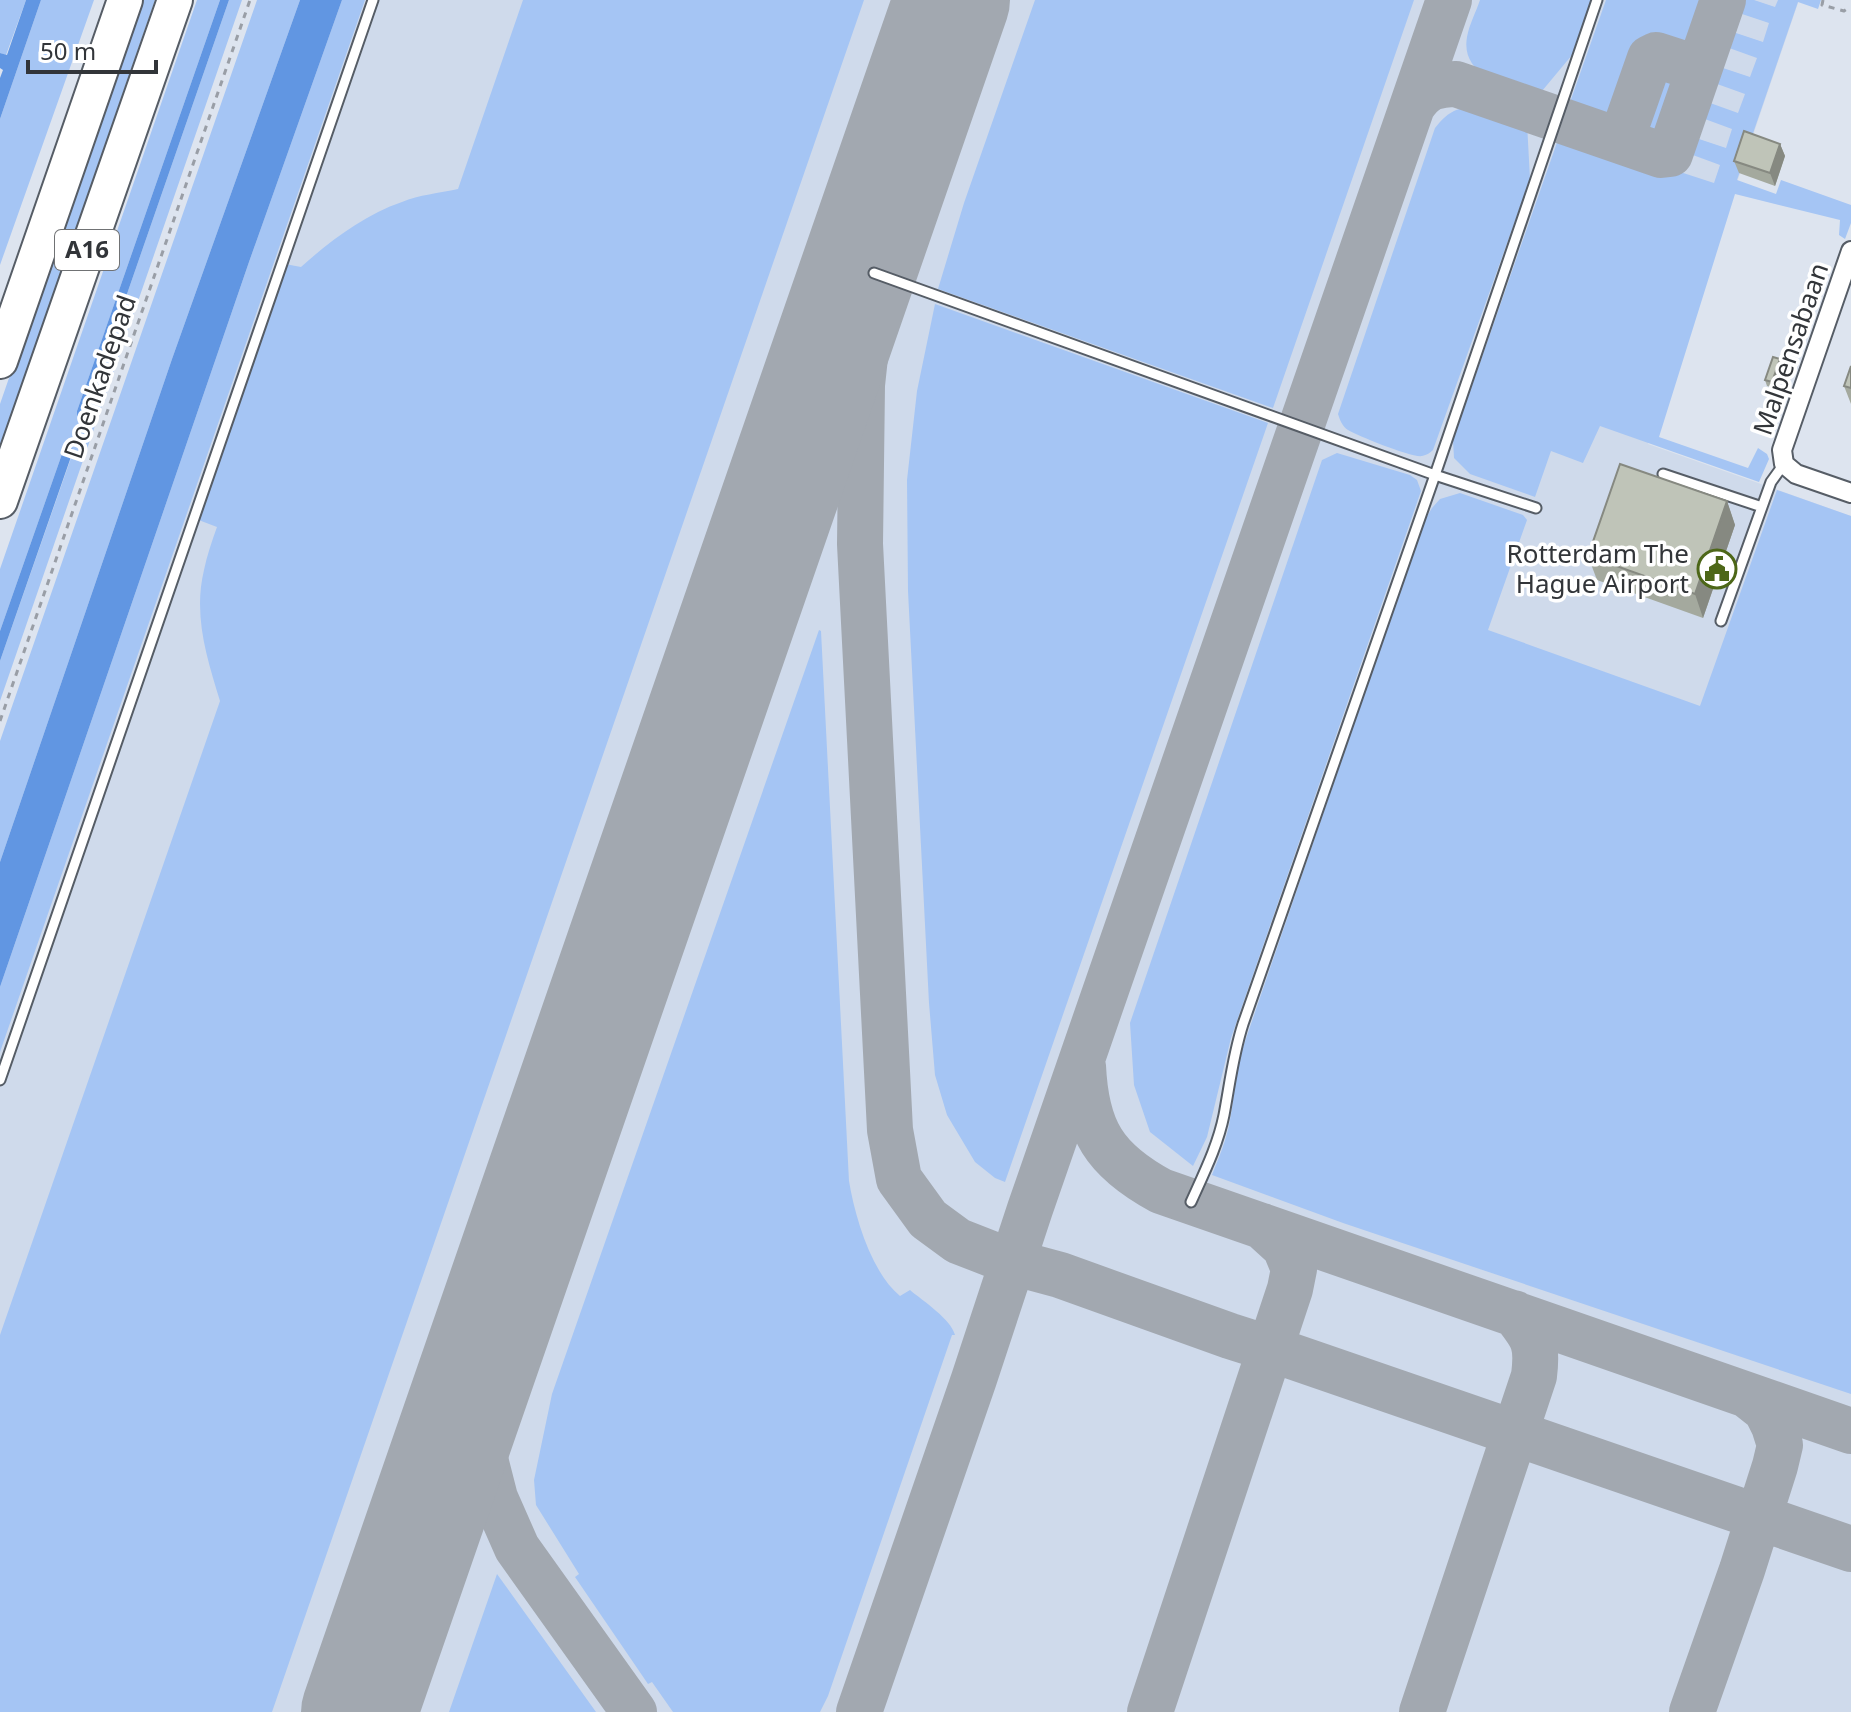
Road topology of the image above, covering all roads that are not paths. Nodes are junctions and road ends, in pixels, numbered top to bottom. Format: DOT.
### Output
graph roads {
  1 [pos="125,0"];
  2 [pos="175,0"];
  3 [pos="373,0"];
  4 [pos="1597,0"];
  5 [pos="1851,251"];
  6 [pos="874,273"];
  7 [pos="0,361"];
  8 [pos="1784,464"];
  9 [pos="1663,474"];
  10 [pos="1435,475"];
  11 [pos="1851,493"];
  12 [pos="0,501"];
  13 [pos="1762,507"];
  14 [pos="1536,508"];
  15 [pos="1721,621"];
  16 [pos="0,1080"];
  17 [pos="1191,1202"];
  1 -- 7 [label="highway, A16"];
  2 -- 12 [label="highway, A16"];
  3 -- 16 [label="lane"];
  4 -- 10 [label="lane"];
  5 -- 8 [label="street, Malpensabaan"];
  6 -- 10 [label="lane"];
  8 -- 11 [label="street"];
  8 -- 13 [label="lane"];
  9 -- 13 [label="lane"];
  10 -- 14 [label="lane"];
  10 -- 17 [label="lane"];
  13 -- 15 [label="lane"];
}
